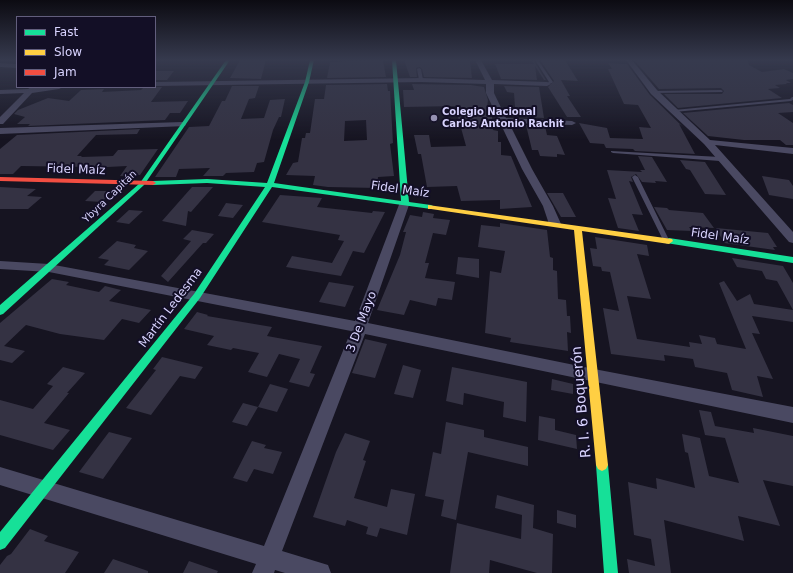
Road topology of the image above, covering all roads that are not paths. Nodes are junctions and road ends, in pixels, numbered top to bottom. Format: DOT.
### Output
graph roads {
  1 [pos="208,87"];
  2 [pos="305,87"];
  3 [pos="396,87"];
  4 [pos="490,87"];
  5 [pos="650,87"];
  6 [pos="46,88"];
  7 [pos="32,89"];
  8 [pos="721,91"];
  9 [pos="0,92"];
  10 [pos="654,92"];
  11 [pos="793,98"];
  12 [pos="674,111"];
  13 [pos="504,120"];
  14 [pos="0,122"];
  15 [pos="572,123"];
  16 [pos="182,124"];
  17 [pos="0,131"];
  18 [pos="707,142"];
  19 [pos="793,151"];
  20 [pos="614,152"];
  21 [pos="720,159"];
  22 [pos="635,177"];
  23 [pos="0,179"];
  24 [pos="142,184"];
  25 [pos="270,185"];
  26 [pos="405,202"];
  27 [pos="555,224"];
  28 [pos="578,228"];
  29 [pos="793,239"];
  30 [pos="667,242"];
  31 [pos="793,260"];
  32 [pos="0,265"];
  33 [pos="49,268"];
  34 [pos="197,296"];
  35 [pos="0,311"];
  36 [pos="360,327"];
  37 [pos="594,376"];
  38 [pos="793,415"];
  39 [pos="0,476"];
  40 [pos="42,489"];
  41 [pos="0,543"];
  42 [pos="266,565"];
  43 [pos="320,573"];
  44 [pos="611,573"];
  1 -- 16 [label="street, Ybyra Capitán"];
  2 -- 25 [label="street, Martín Ledesma"];
  3 -- 26 [label="street, 3 De Mayo"];
  4 -- 13 [label="street"];
  5 -- 10 [label="street"];
  6 -- 7 [label="street"];
  7 -- 9 [label="street"];
  7 -- 14 [label="street"];
  8 -- 10 [label="lane"];
  10 -- 12 [label="street"];
  11 -- 12 [label="lane"];
  12 -- 18 [label="street"];
  13 -- 15 [label="street"];
  13 -- 27 [label="street"];
  16 -- 17 [label="street"];
  16 -- 24 [label="street, Ybyra Capitán"];
  18 -- 19 [label="street"];
  18 -- 21 [label="street"];
  20 -- 21 [label="lane"];
  21 -- 29 [label="street"];
  22 -- 30 [label="lane"];
  23 -- 24 [label="street, Fidel Maíz"];
  24 -- 25 [label="street, Fidel Maíz"];
  24 -- 33 [label="street, Ybyra Capitán"];
  25 -- 26 [label="street, Fidel Maíz"];
  25 -- 34 [label="street, Martín Ledesma"];
  26 -- 27 [label="street, Fidel Maíz"];
  26 -- 36 [label="street, 3 De Mayo"];
  27 -- 28 [label="street, Fidel Maíz"];
  28 -- 30 [label="street, Fidel Maíz"];
  28 -- 37 [label="street, R. I. 6 Boquerón"];
  30 -- 31 [label="street, Fidel Maíz"];
  32 -- 33 [label="street"];
  33 -- 34 [label="street"];
  33 -- 35 [label="street, Ybyra Capitán"];
  34 -- 36 [label="street"];
  34 -- 40 [label="street, Martín Ledesma"];
  36 -- 37 [label="street"];
  36 -- 42 [label="street, 3 De Mayo"];
  37 -- 38 [label="street"];
  37 -- 44 [label="street, R. I. 6 Boquerón"];
  39 -- 40 [label="street"];
  40 -- 41 [label="street, Martín Ledesma"];
  40 -- 42 [label="street"];
  42 -- 43 [label="street"];
}
